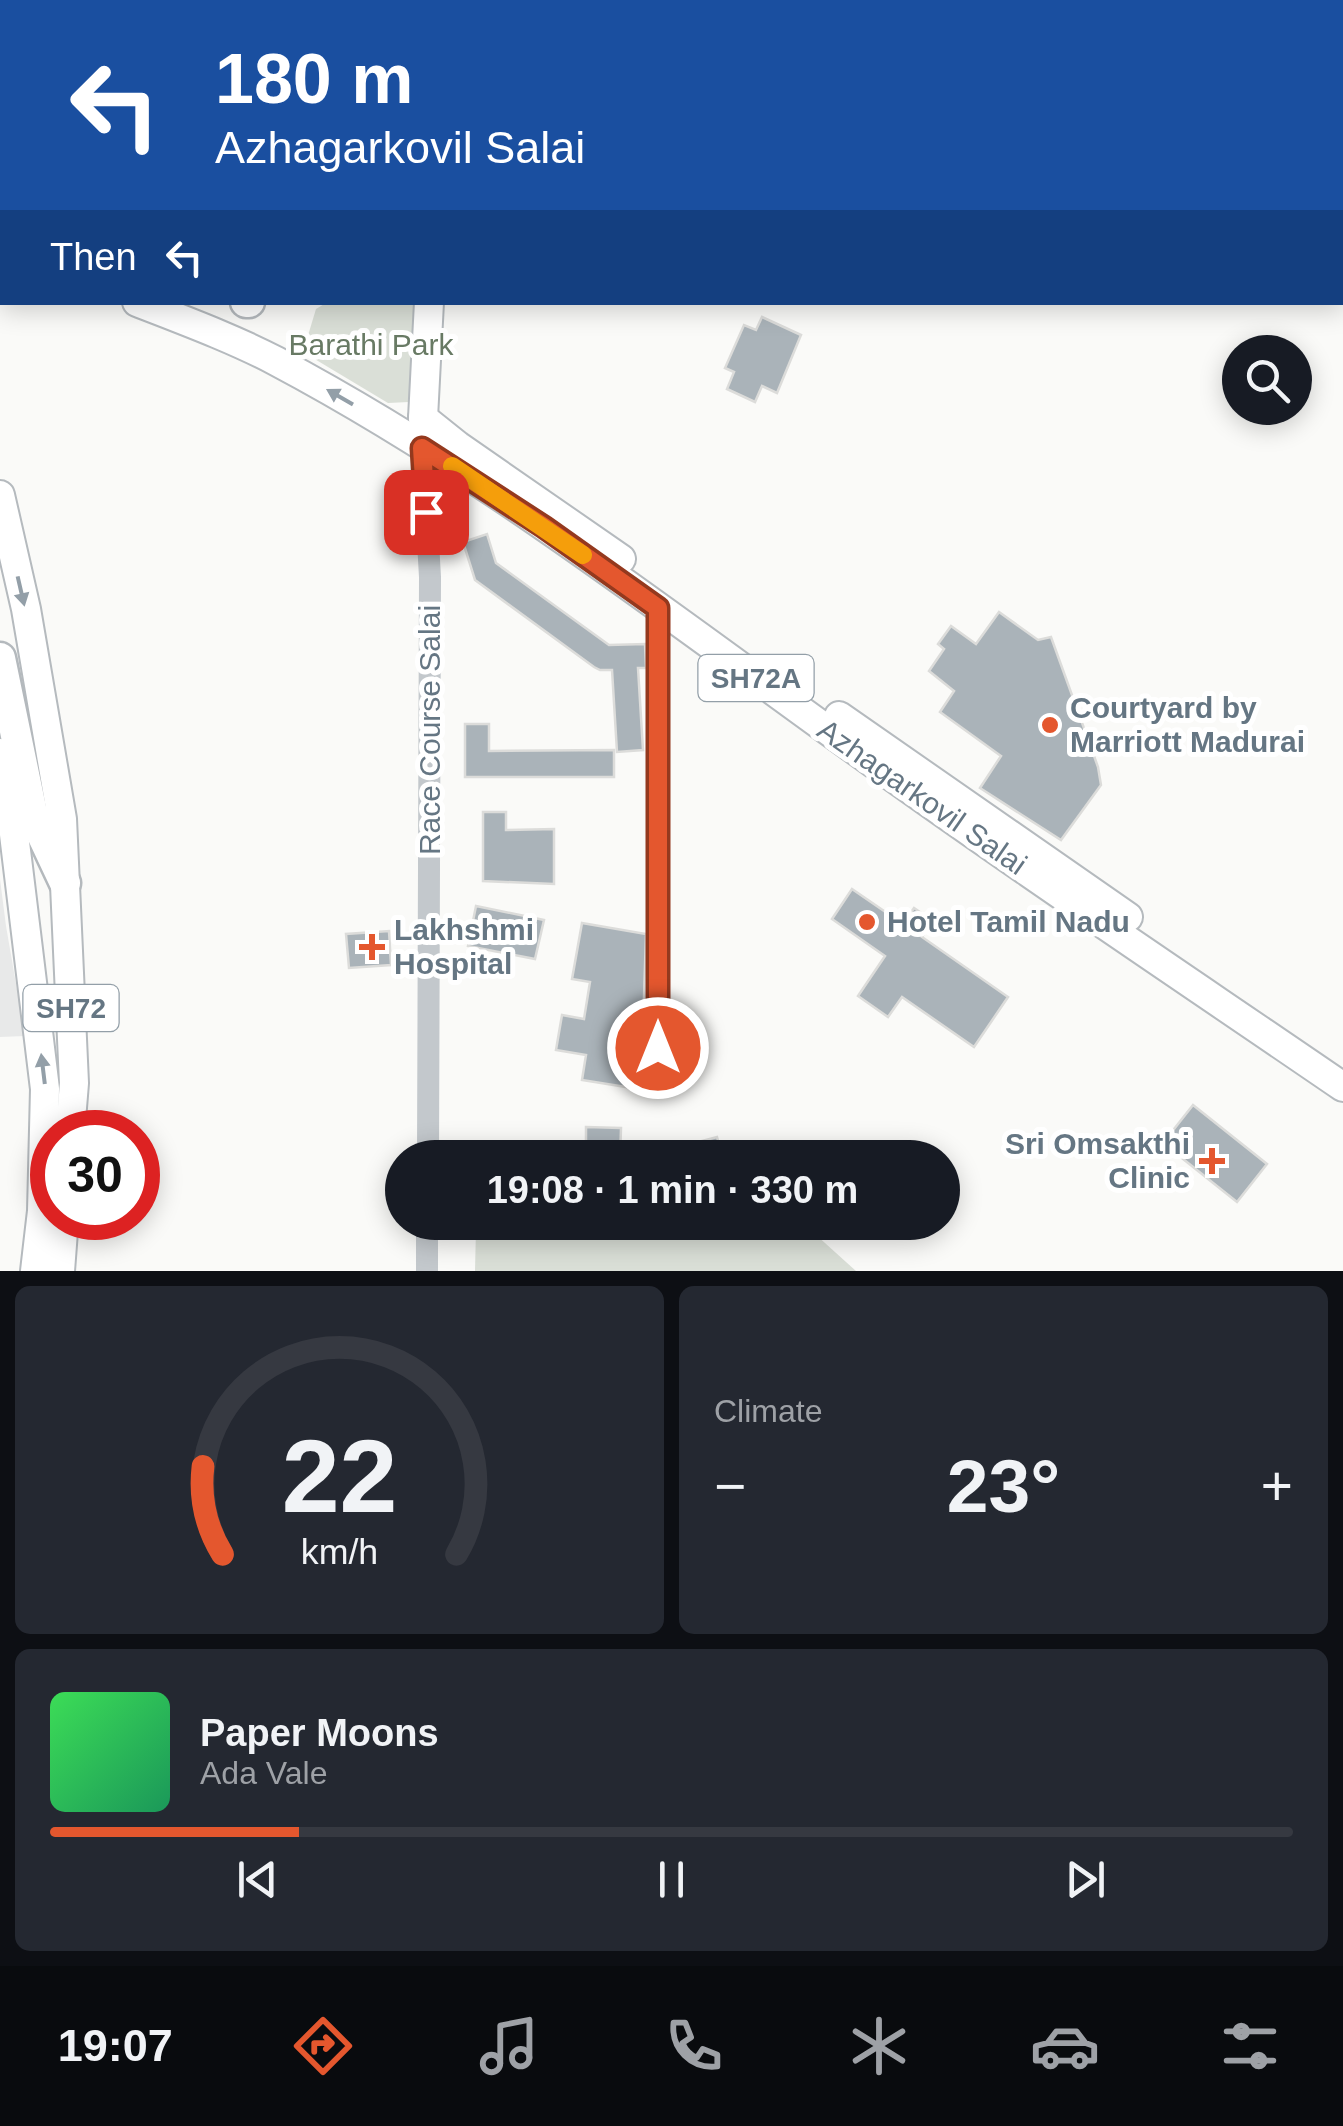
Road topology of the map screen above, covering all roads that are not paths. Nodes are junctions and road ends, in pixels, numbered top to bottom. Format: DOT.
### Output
graph roads {
  1 [pos="144,305"];
  2 [pos="429,305"];
  3 [pos="423,418"];
  4 [pos="390,426"];
  5 [pos="422,448"];
  6 [pos="0,496"];
  7 [pos="658,608"];
  8 [pos="0,658"];
  9 [pos="0,754"];
  10 [pos="65,882"];
  11 [pos="1107,914"];
  12 [pos="658,1048"];
  13 [pos="1343,1068"];
  14 [pos="1343,1087"];
  15 [pos="72,1110"];
  16 [pos="428,1140"];
  17 [pos="62,1240"];
  18 [pos="428,1240"];
  19 [pos="34,1271"];
  20 [pos="60,1271"];
  21 [pos="427,1271"];
  4 -- 1 [label="main road, Azhagarkovil Salai / SH72A, one-way"];
  2 -- 3 [label="main road, Race Course Salai"];
  3 -- 4 [label="main road"];
  3 -- 5 [label="street, Race Course Salai"];
  3 -- 11 [label="main road, Azhagarkovil Salai / SH72A"];
  4 -- 5 [label="main road, Azhagarkovil Salai / SH72A"];
  5 -- 7 [label="main road, Azhagarkovil Salai / SH72A"];
  5 -- 16 [label="street, Race Course Salai"];
  6 -- 10 [label="main road, SH72, one-way"];
  7 -- 11 [label="main road, Azhagarkovil Salai / SH72A"];
  7 -- 12 [label="street"];
  8 -- 10 [label="highway"];
  19 -- 9 [label="main road, SH72, one-way"];
  10 -- 15 [label="main road, SH72"];
  11 -- 13 [label="main road, Azhagarkovil Salai / SH72A"];
  11 -- 14 [label="main road, Azhagarkovil Salai / SH72A"];
  17 -- 20 [label="main road"];
  18 -- 21 [label="street"];
}
